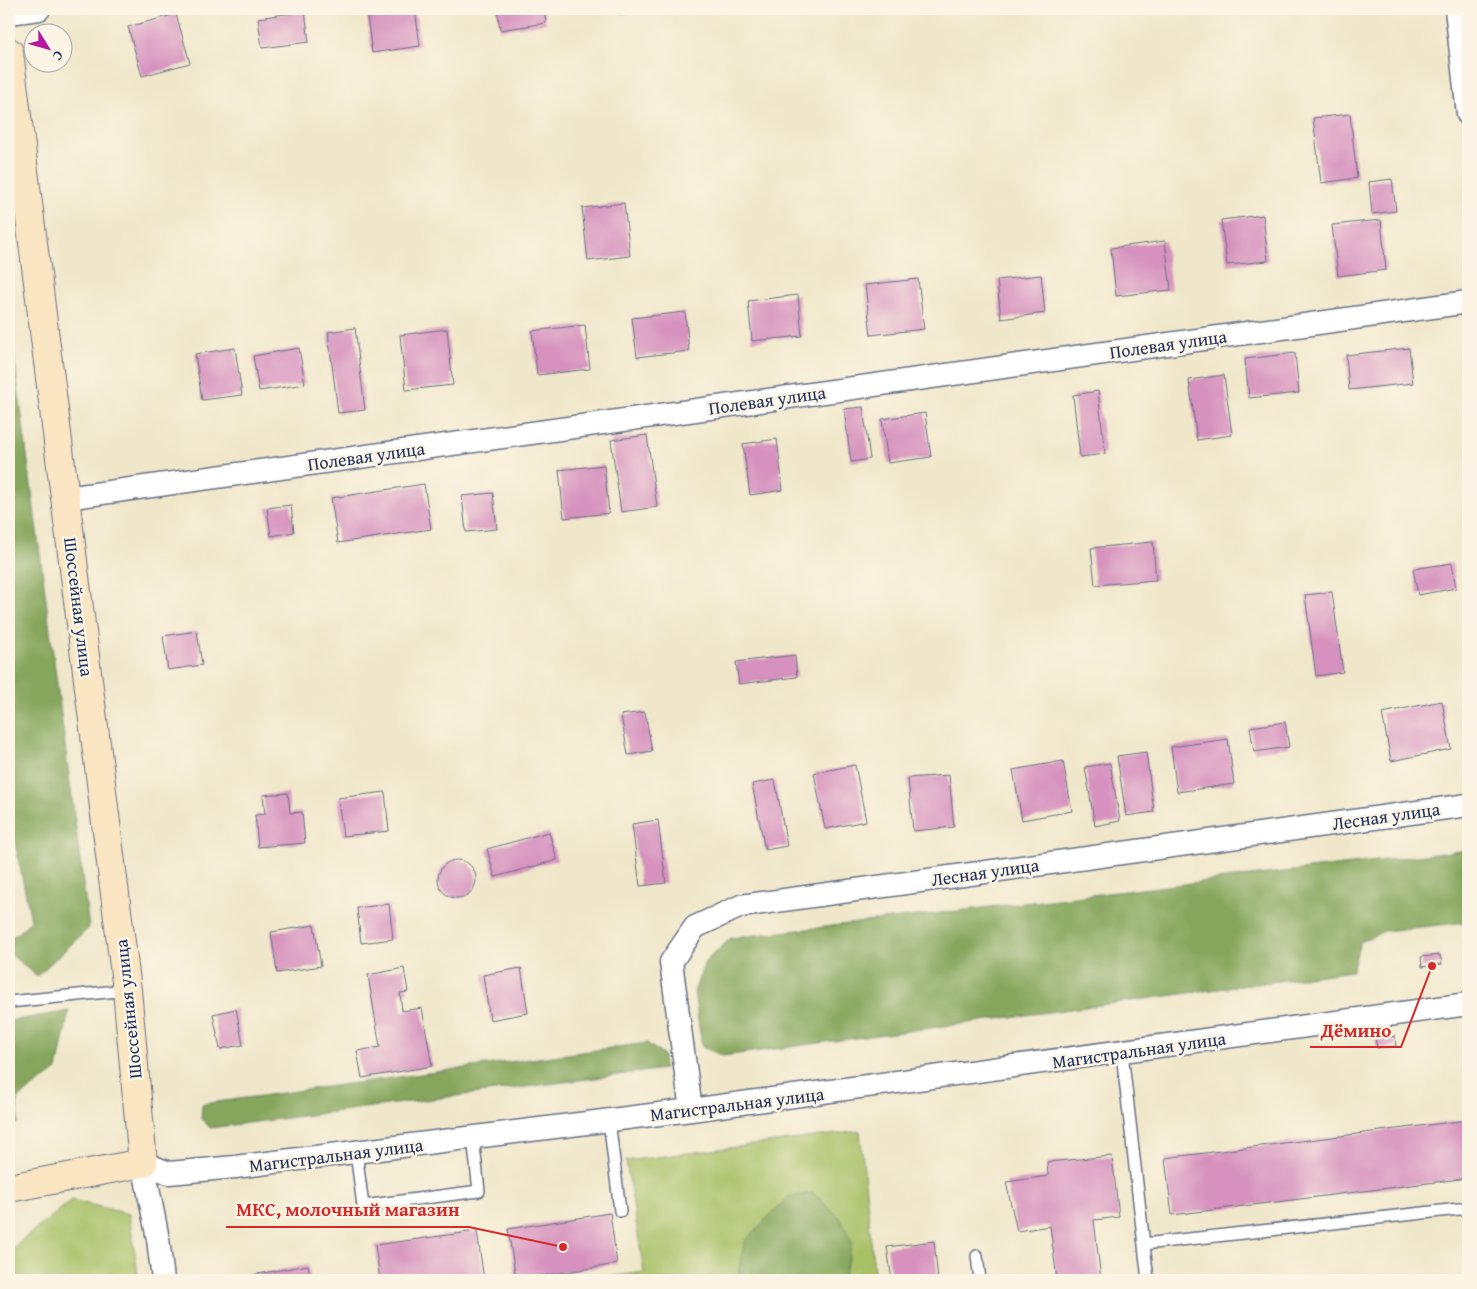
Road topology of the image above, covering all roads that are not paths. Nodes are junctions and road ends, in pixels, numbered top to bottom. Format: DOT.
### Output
graph roads {
  1 [pos="39,9"];
  2 [pos="1456,9"];
  3 [pos="9,13"];
  4 [pos="9,52"];
  5 [pos="10,82"];
  6 [pos="1468,114"];
  7 [pos="1468,302"];
  8 [pos="66,498"];
  9 [pos="1468,805"];
  10 [pos="128,990"];
  11 [pos="11,1000"];
  12 [pos="1468,1004"];
  13 [pos="1122,1053"];
  14 [pos="691,1110"];
  15 [pos="609,1120"];
  16 [pos="473,1138"];
  17 [pos="356,1152"];
  18 [pos="143,1162"];
  19 [pos="9,1188"];
  20 [pos="1468,1208"];
  21 [pos="620,1211"];
  22 [pos="1144,1244"];
  23 [pos="977,1256"];
  24 [pos="164,1280"];
  25 [pos="980,1280"];
  26 [pos="1148,1280"];
  1 -- 3 [label="street"];
  2 -- 6 [label="street"];
  4 -- 5 [label="street, Шоссейная улица"];
  5 -- 8 [label="street, Шоссейная улица"];
  7 -- 8 [label="street, Полевая улица"];
  8 -- 10 [label="street, Шоссейная улица"];
  9 -- 14 [label="street, Лесная улица"];
  10 -- 11 [label="lane"];
  10 -- 18 [label="street, Шоссейная улица"];
  12 -- 13 [label="street, Магистральная улица"];
  13 -- 14 [label="street, Магистральная улица"];
  13 -- 22 [label="lane"];
  14 -- 15 [label="street, Магистральная улица"];
  15 -- 16 [label="street, Магистральная улица"];
  15 -- 21 [label="lane"];
  16 -- 17 [label="street, Магистральная улица"];
  16 -- 17 [label="lane"];
  17 -- 18 [label="street, Магистральная улица"];
  18 -- 19 [label="street"];
  18 -- 24 [label="street"];
  20 -- 22 [label="lane"];
  22 -- 26 [label="lane"];
  23 -- 25 [label="lane"];
}
